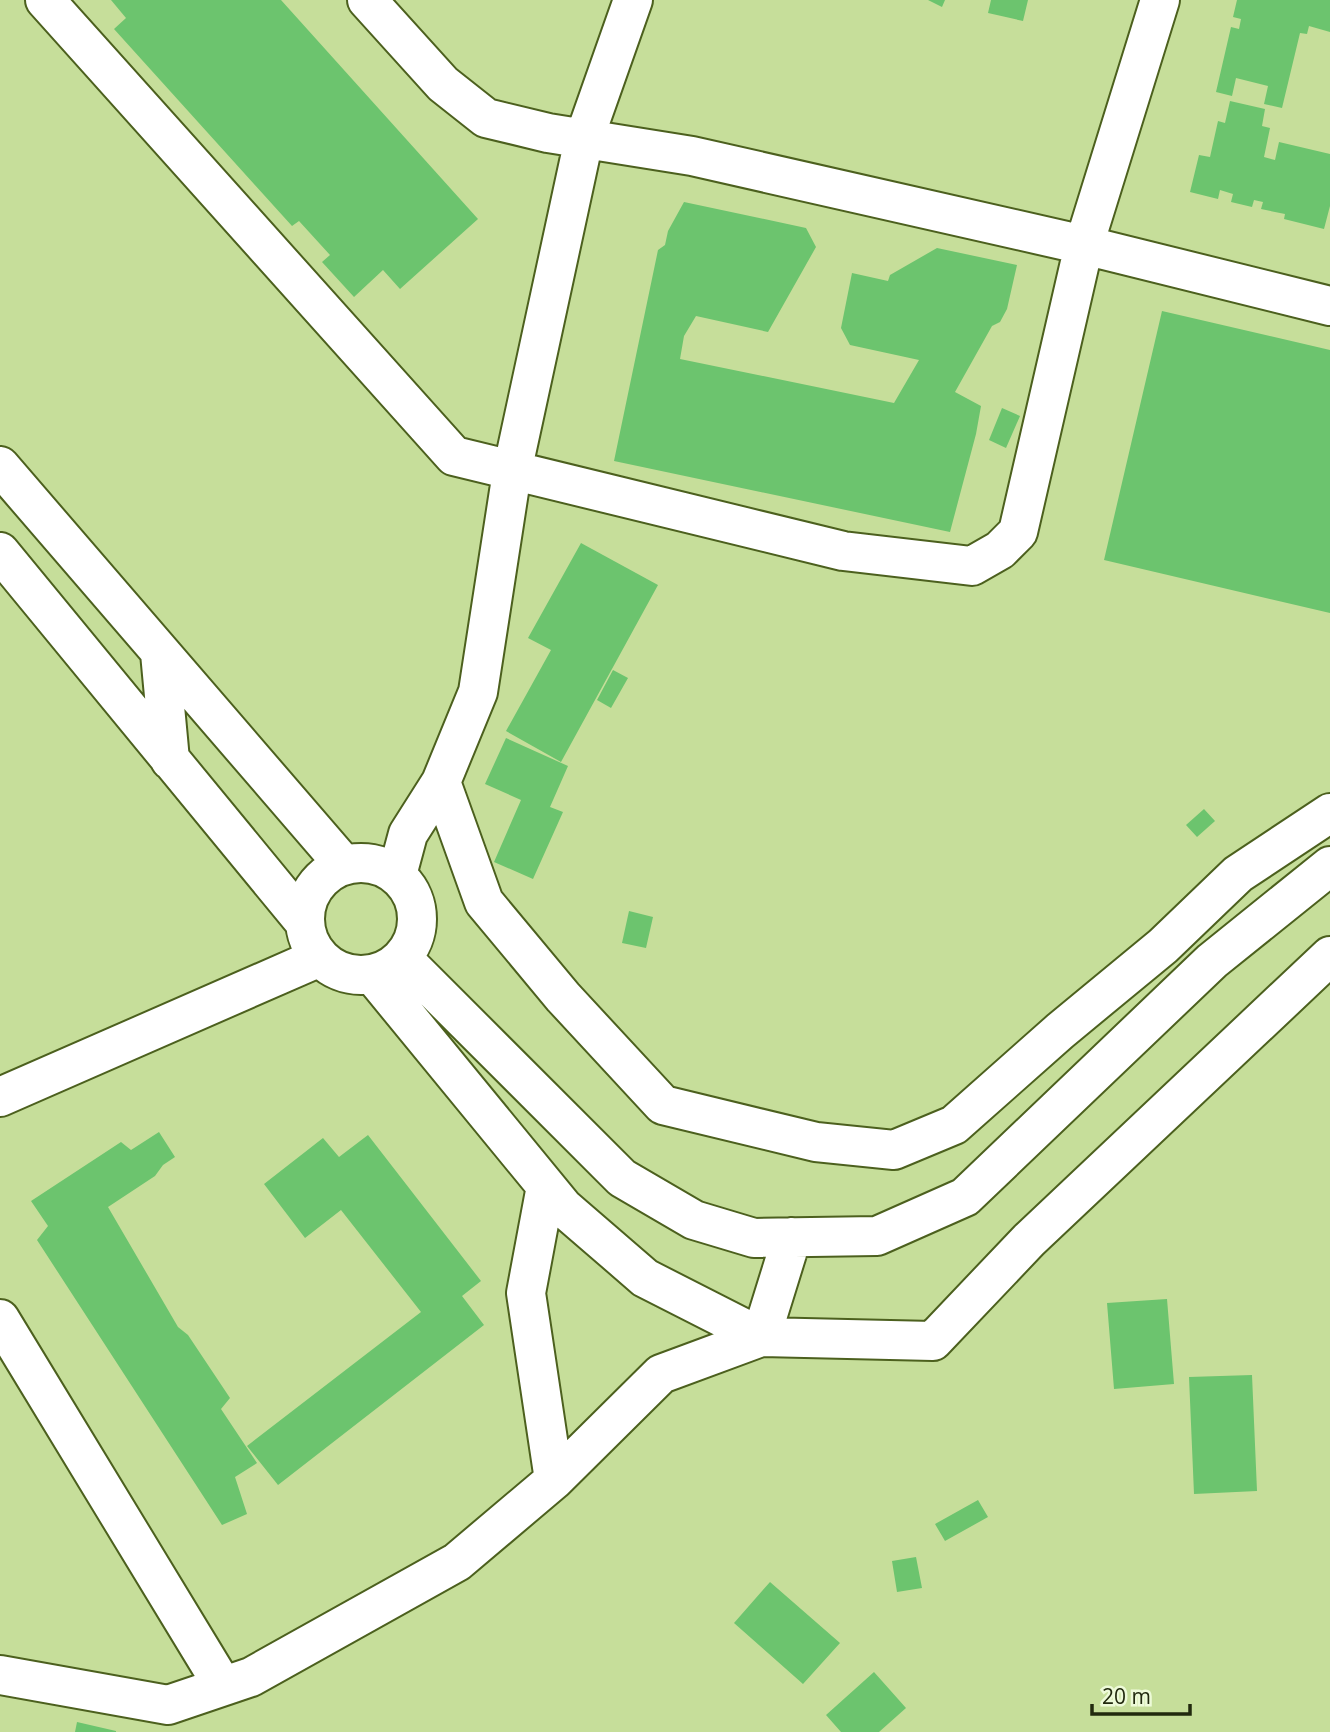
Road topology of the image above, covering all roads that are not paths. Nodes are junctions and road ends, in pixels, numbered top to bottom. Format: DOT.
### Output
graph roads {
  1 [pos="45,0"];
  2 [pos="367,0"];
  3 [pos="633,0"];
  4 [pos="1160,0"];
  5 [pos="583,139"];
  6 [pos="1084,245"];
  7 [pos="1330,306"];
  8 [pos="0,466"];
  9 [pos="512,472"];
  10 [pos="0,552"];
  11 [pos="160,653"];
  12 [pos="170,760"];
  13 [pos="441,782"];
  14 [pos="1330,813"];
  15 [pos="344,865"];
  16 [pos="1330,866"];
  17 [pos="397,875"];
  18 [pos="313,940"];
  19 [pos="1330,956"];
  20 [pos="387,966"];
  21 [pos="0,1097"];
  22 [pos="546,1186"];
  23 [pos="792,1237"];
  24 [pos="0,1319"];
  25 [pos="761,1337"];
  26 [pos="554,1480"];
  27 [pos="0,1675"];
  28 [pos="223,1686"];
  1 -- 9 [label="street"];
  2 -- 5 [label="street"];
  3 -- 5 [label="street"];
  4 -- 6 [label="street"];
  5 -- 6 [label="street"];
  5 -- 9 [label="street"];
  6 -- 7 [label="street"];
  6 -- 9 [label="street"];
  8 -- 11 [label="street"];
  9 -- 13 [label="street"];
  10 -- 12 [label="street"];
  11 -- 12 [label="street"];
  11 -- 15 [label="street"];
  12 -- 18 [label="street"];
  13 -- 14 [label="street"];
  13 -- 17 [label="street"];
  15 -- 17 [label="street"];
  15 -- 18 [label="street"];
  16 -- 23 [label="street"];
  17 -- 20 [label="street"];
  18 -- 20 [label="street"];
  18 -- 21 [label="street"];
  19 -- 25 [label="street"];
  20 -- 22 [label="street"];
  20 -- 23 [label="street"];
  22 -- 25 [label="street"];
  22 -- 26 [label="street"];
  23 -- 25 [label="street"];
  24 -- 28 [label="street"];
  25 -- 26 [label="street"];
  26 -- 28 [label="street"];
  27 -- 28 [label="street"];
}
